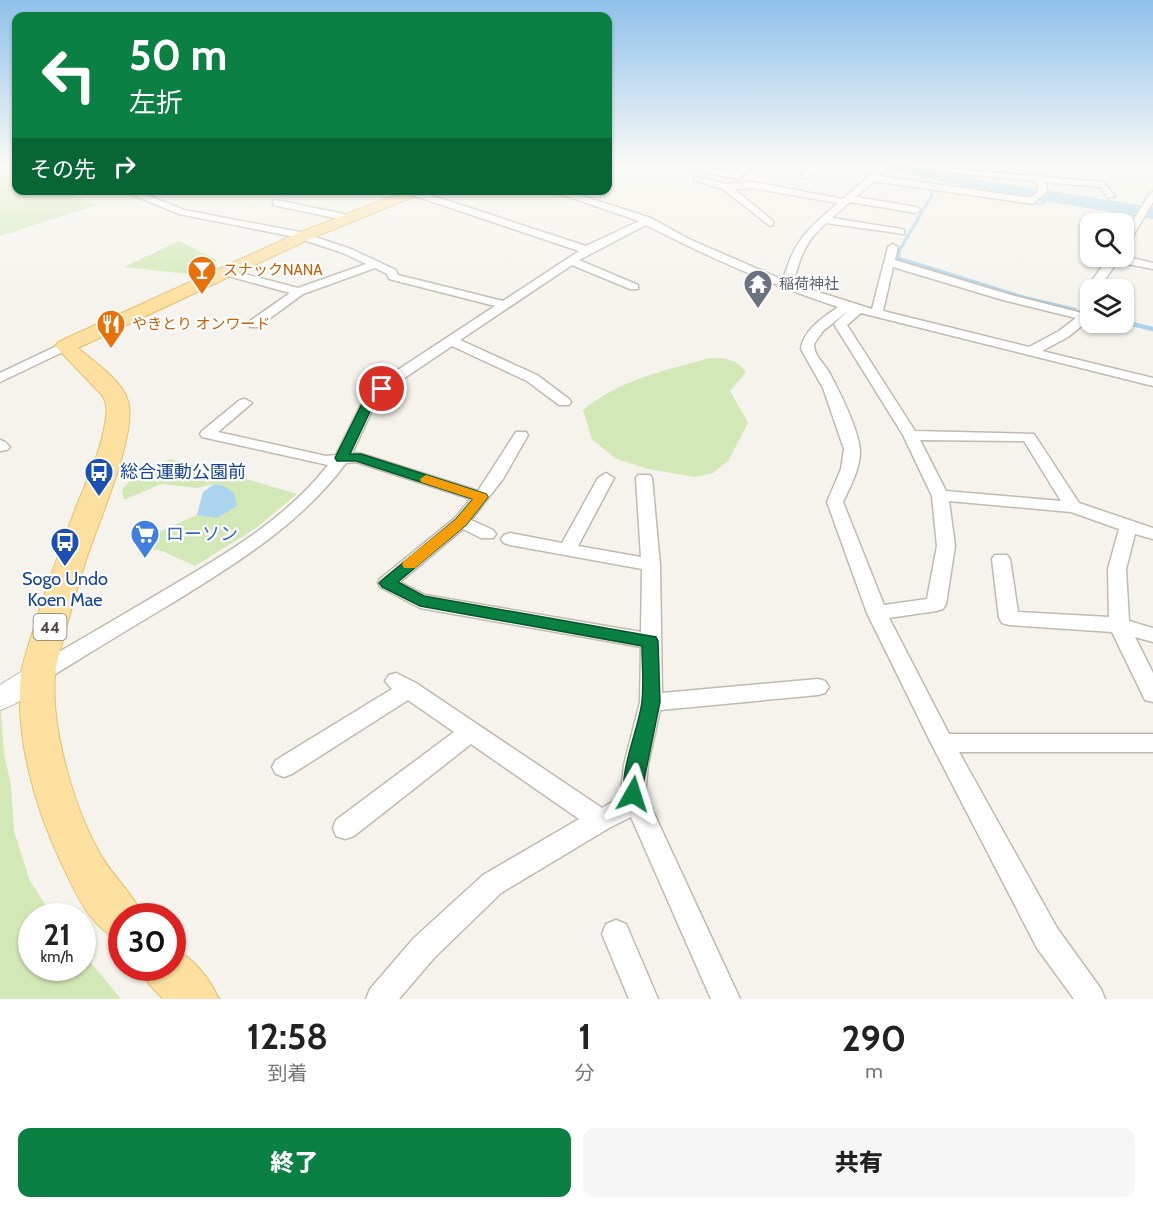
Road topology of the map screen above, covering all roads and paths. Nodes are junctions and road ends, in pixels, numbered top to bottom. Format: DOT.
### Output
graph roads {
  1 [pos="181,212"];
  2 [pos="320,212"];
  3 [pos="366,212"];
  4 [pos="471,212"];
  5 [pos="621,212"];
  6 [pos="756,212"];
  7 [pos="835,212"];
  8 [pos="349,218"];
  9 [pos="648,220"];
  10 [pos="825,220"];
  11 [pos="770,223"];
  12 [pos="900,232"];
  13 [pos="304,236"];
  14 [pos="893,247"];
  15 [pos="587,250"];
  16 [pos="572,261"];
  17 [pos="889,262"];
  18 [pos="1134,262"];
  19 [pos="376,264"];
  20 [pos="1153,266"];
  21 [pos="225,272"];
  22 [pos="787,286"];
  23 [pos="634,287"];
  24 [pos="299,292"];
  25 [pos="506,306"];
  26 [pos="854,308"];
  27 [pos="876,314"];
  28 [pos="1080,316"];
  29 [pos="1080,321"];
  30 [pos="254,324"];
  31 [pos="452,341"];
  32 [pos="65,346"];
  33 [pos="1032,351"];
  34 [pos="0,378"];
  35 [pos="1153,382"];
  36 [pos="564,402"];
  37 [pos="245,403"];
  38 [pos="520,435"];
  39 [pos="910,435"];
  40 [pos="342,458"];
  41 [pos="606,478"];
  42 [pos="644,478"];
  43 [pos="940,496"];
  44 [pos="481,497"];
  45 [pos="1073,507"];
  46 [pos="461,522"];
  47 [pos="1128,525"];
  48 [pos="487,534"];
  49 [pos="1153,534"];
  50 [pos="510,539"];
  51 [pos="567,550"];
  52 [pos="1001,559"];
  53 [pos="651,566"];
  54 [pos="877,613"];
  55 [pos="1119,625"];
  56 [pos="1153,635"];
  57 [pos="650,641"];
  58 [pos="38,674"];
  59 [pos="818,687"];
  60 [pos="1153,694"];
  61 [pos="0,699"];
  62 [pos="651,702"];
  63 [pos="471,732"];
  64 [pos="942,743"];
  65 [pos="1153,743"];
  66 [pos="284,767"];
  67 [pos="633,794"];
  68 [pos="600,820"];
  69 [pos="345,828"];
  70 [pos="108,905"];
  71 [pos="616,934"];
  72 [pos="178,981"];
  73 [pos="195,999"];
  74 [pos="380,999"];
  75 [pos="644,999"];
  76 [pos="726,999"];
  77 [pos="1091,999"];
  1 -- 13 [label="street"];
  2 -- 8 [label="street"];
  3 -- 8 [label="main road"];
  4 -- 15 [label="street"];
  5 -- 9 [label="street"];
  6 -- 11 [label="street"];
  7 -- 10 [label="street"];
  8 -- 13 [label="main road"];
  9 -- 15 [label="street"];
  9 -- 22 [label="street"];
  10 -- 12 [label="street"];
  10 -- 22 [label="street"];
  13 -- 19 [label="street"];
  13 -- 21 [label="main road"];
  14 -- 17 [label="street"];
  15 -- 16 [label="street"];
  16 -- 23 [label="street"];
  16 -- 25 [label="street"];
  17 -- 27 [label="street"];
  17 -- 28 [label="street"];
  18 -- 20 [label="street"];
  19 -- 24 [label="street"];
  19 -- 25 [label="street"];
  21 -- 24 [label="street"];
  21 -- 32 [label="main road"];
  22 -- 26 [label="street"];
  24 -- 30 [label="street"];
  25 -- 31 [label="street"];
  26 -- 27 [label="street"];
  26 -- 39 [label="street"];
  26 -- 54 [label="street"];
  27 -- 33 [label="street"];
  29 -- 33 [label="street"];
  31 -- 36 [label="street"];
  31 -- 40 [label="street"];
  32 -- 34 [label="street"];
  32 -- 58 [label="main road, 44"];
  33 -- 35 [label="street"];
  37 -- 40 [label="street"];
  38 -- 44 [label="street"];
  39 -- 43 [label="street"];
  39 -- 45 [label="street"];
  40 -- 44 [label="street"];
  40 -- 58 [label="street"];
  41 -- 51 [label="street"];
  42 -- 53 [label="street"];
  43 -- 45 [label="street"];
  43 -- 54 [label="street"];
  44 -- 46 [label="street"];
  45 -- 47 [label="street"];
  46 -- 48 [label="street"];
  46 -- 57 [label="street"];
  47 -- 49 [label="street"];
  47 -- 55 [label="street"];
  50 -- 51 [label="street"];
  51 -- 53 [label="street"];
  52 -- 55 [label="street"];
  53 -- 57 [label="street"];
  54 -- 64 [label="street"];
  55 -- 56 [label="street"];
  55 -- 60 [label="street"];
  57 -- 62 [label="street"];
  58 -- 61 [label="street"];
  58 -- 70 [label="main road, 44"];
  59 -- 62 [label="street"];
  62 -- 67 [label="street"];
  63 -- 66 [label="street"];
  63 -- 68 [label="street"];
  63 -- 69 [label="street"];
  64 -- 65 [label="street"];
  64 -- 77 [label="street"];
  67 -- 68 [label="street"];
  67 -- 76 [label="street"];
  68 -- 74 [label="street"];
  71 -- 75 [label="street"];
  72 -- 73 [label="main road"];
}
